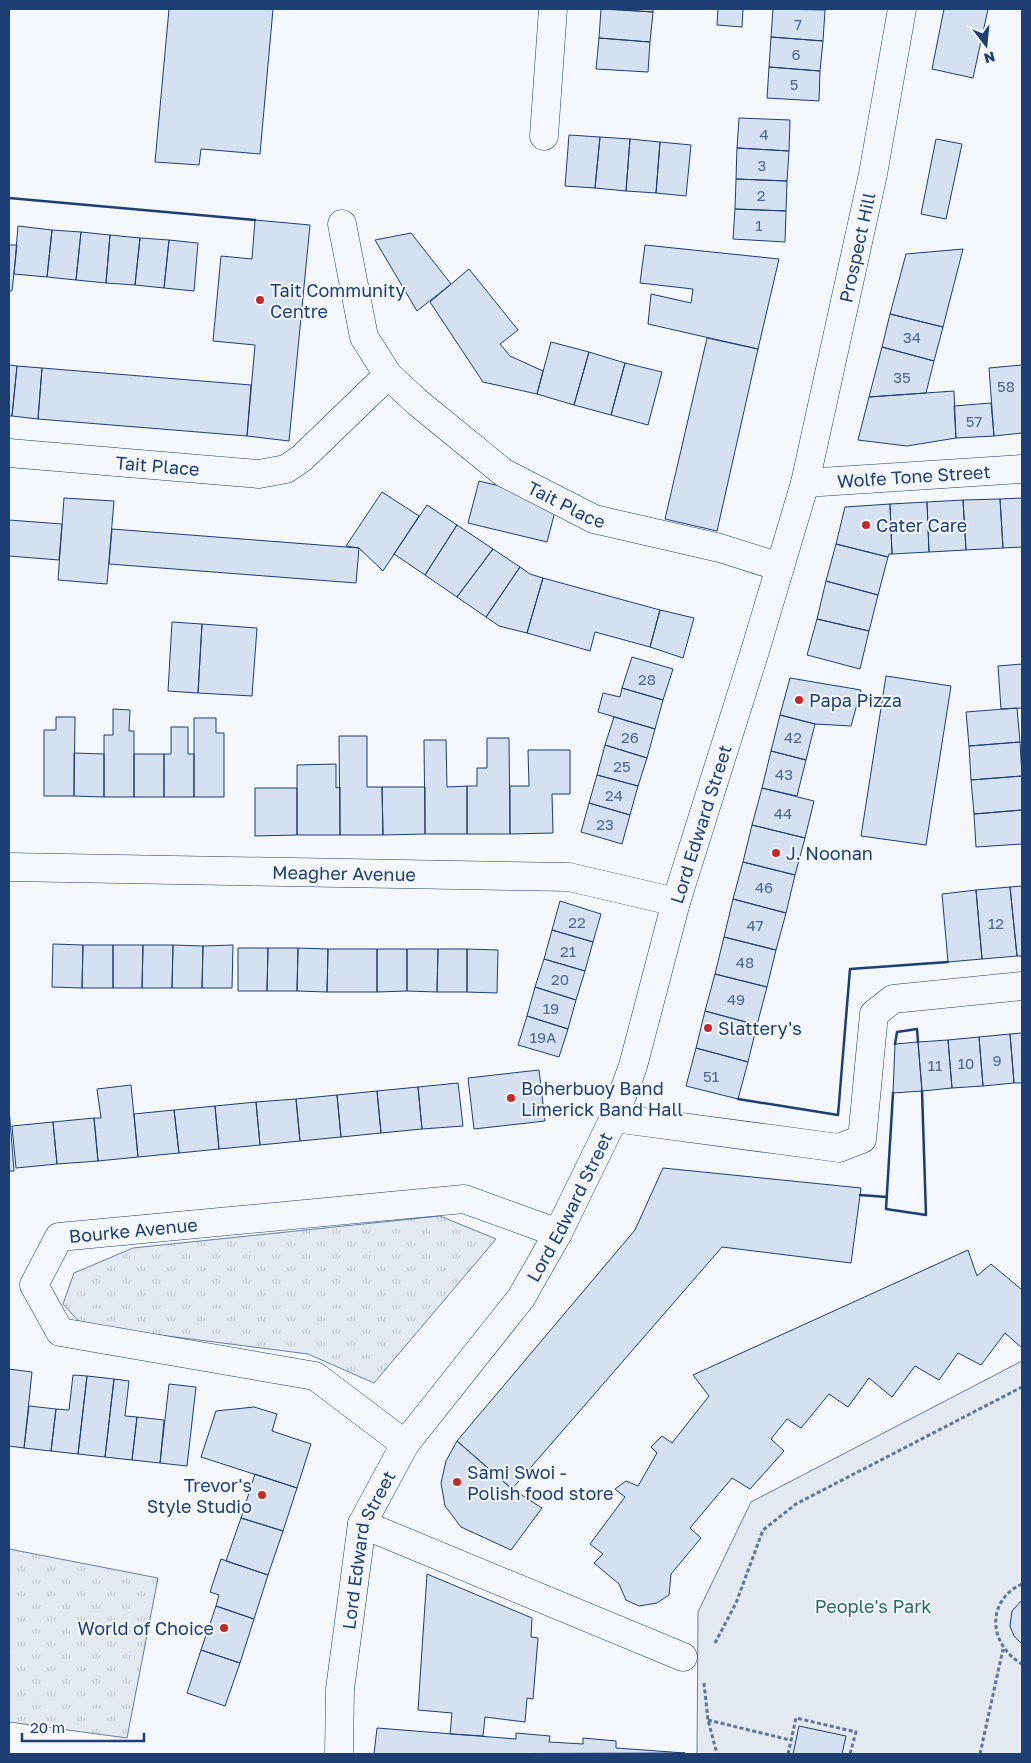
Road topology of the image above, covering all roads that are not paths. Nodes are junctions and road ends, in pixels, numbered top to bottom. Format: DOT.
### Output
graph roads {
  1 [pos="553,9"];
  2 [pos="902,9"];
  3 [pos="544,136"];
  4 [pos="342,224"];
  5 [pos="388,375"];
  6 [pos="9,453"];
  7 [pos="1022,469"];
  8 [pos="804,483"];
  9 [pos="780,567"];
  10 [pos="9,867"];
  11 [pos="676,902"];
  12 [pos="1022,986"];
  13 [pos="614,1118"];
  14 [pos="558,1233"];
  15 [pos="405,1444"];
  16 [pos="362,1524"];
  17 [pos="683,1657"];
  18 [pos="339,1754"];
  1 -- 3 [label="street"];
  2 -- 8 [label="street, Prospect Hill"];
  4 -- 5 [label="street, Tait Place"];
  5 -- 6 [label="street, Tait Place"];
  5 -- 9 [label="street, Tait Place"];
  7 -- 8 [label="street, Wolfe Tone Street"];
  8 -- 9 [label="street, Lord Edward Street"];
  9 -- 11 [label="street, Lord Edward Street"];
  10 -- 11 [label="street, Meagher Avenue"];
  11 -- 13 [label="street, Lord Edward Street"];
  12 -- 13 [label="street"];
  13 -- 14 [label="street, Lord Edward Street"];
  14 -- 15 [label="street, Lord Edward Street"];
  14 -- 15 [label="street, Bourke Avenue"];
  15 -- 16 [label="street, Lord Edward Street"];
  16 -- 17 [label="street"];
  16 -- 18 [label="street, Lord Edward Street"];
}
